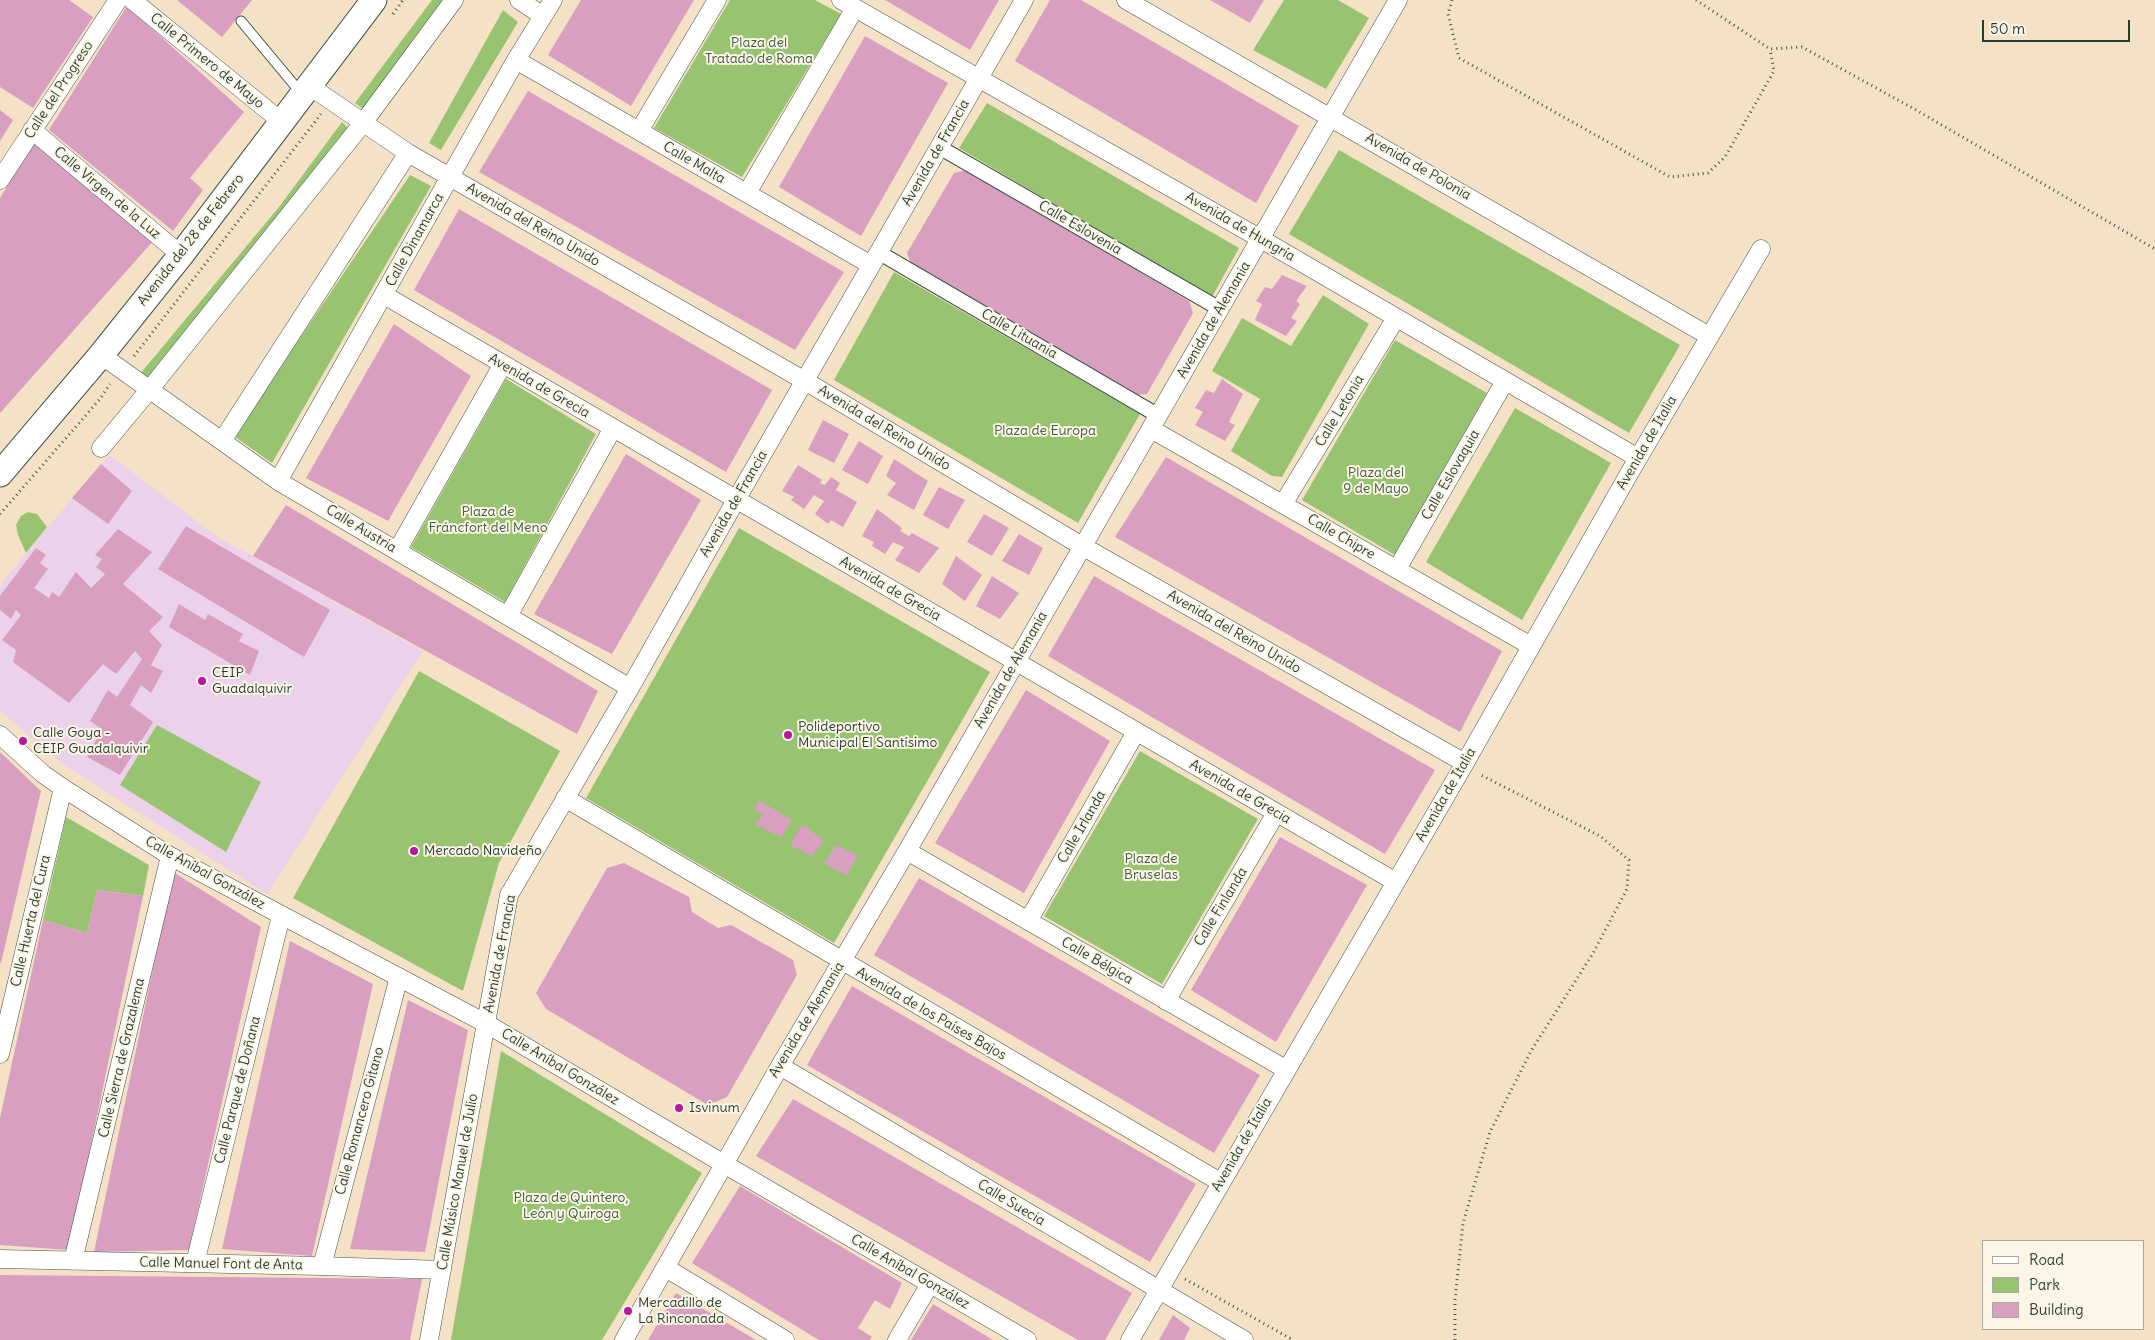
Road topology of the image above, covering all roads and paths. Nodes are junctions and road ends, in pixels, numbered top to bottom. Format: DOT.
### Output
graph roads {
  1 [pos="118,0"];
  2 [pos="132,0"];
  3 [pos="374,0"];
  4 [pos="454,0"];
  5 [pos="519,0"];
  6 [pos="553,0"];
  7 [pos="717,0"];
  8 [pos="1024,0"];
  9 [pos="1126,0"];
  10 [pos="1398,0"];
  11 [pos="1452,0"];
  12 [pos="1696,0"];
  13 [pos="848,4"];
  14 [pos="543,16"];
  15 [pos="240,21"];
  16 [pos="1770,49"];
  17 [pos="516,60"];
  18 [pos="979,79"];
  19 [pos="305,90"];
  20 [pos="1330,116"];
  21 [pos="282,122"];
  22 [pos="363,123"];
  23 [pos="32,130"];
  24 [pos="639,131"];
  25 [pos="939,147"];
  26 [pos="408,153"];
  27 [pos="450,178"];
  28 [pos="0,180"];
  29 [pos="747,193"];
  30 [pos="1260,238"];
  31 [pos="1761,249"];
  32 [pos="2155,249"];
  33 [pos="181,255"];
  34 [pos="875,259"];
  35 [pos="384,296"];
  36 [pos="1220,309"];
  37 [pos="1396,318"];
  38 [pos="1709,336"];
  39 [pos="102,355"];
  40 [pos="503,364"];
  41 [pos="1505,381"];
  42 [pos="805,382"];
  43 [pos="150,389"];
  44 [pos="1155,422"];
  45 [pos="612,428"];
  46 [pos="222,441"];
  47 [pos="100,448"];
  48 [pos="1638,458"];
  49 [pos="0,474"];
  50 [pos="278,481"];
  51 [pos="736,500"];
  52 [pos="1284,504"];
  53 [pos="1082,546"];
  54 [pos="397,551"];
  55 [pos="1397,569"];
  56 [pos="508,616"];
  57 [pos="1531,646"];
  58 [pos="1016,662"];
  59 [pos="630,688"];
  60 [pos="1136,732"];
  61 [pos="0,734"];
  62 [pos="1465,763"];
  63 [pos="63,788"];
  64 [pos="564,798"];
  65 [pos="1276,813"];
  66 [pos="907,851"];
  67 [pos="170,856"];
  68 [pos="1396,882"];
  69 [pos="280,916"];
  70 [pos="1028,921"];
  71 [pos="842,962"];
  72 [pos="398,977"];
  73 [pos="1166,1001"];
  74 [pos="487,1024"];
  75 [pos="0,1054"];
  76 [pos="780,1066"];
  77 [pos="1287,1070"];
  78 [pos="724,1164"];
  79 [pos="1220,1182"];
  80 [pos="0,1259"];
  81 [pos="73,1261"];
  82 [pos="195,1263"];
  83 [pos="322,1266"];
  84 [pos="666,1268"];
  85 [pos="442,1270"];
  86 [pos="1182,1278"];
  87 [pos="930,1284"];
  88 [pos="1158,1290"];
  89 [pos="429,1340"];
  90 [pos="624,1340"];
  91 [pos="785,1340"];
  92 [pos="897,1340"];
  93 [pos="1027,1340"];
  94 [pos="1130,1340"];
  95 [pos="1244,1340"];
  96 [pos="1293,1340"];
  97 [pos="1455,1340"];
  1 -- 23 [label="street, Calle del Progreso"];
  2 -- 21 [label="street, Calle Primero de Mayo"];
  3 -- 19 [label="main road, Avenida del 28 de Febrero"];
  4 -- 22 [label="street"];
  5 -- 14 [label="street"];
  6 -- 14 [label="street, Calle Dinamarca"];
  7 -- 24 [label="street"];
  8 -- 18 [label="street, Avenida de Francia"];
  9 -- 20 [label="street, Avenida de Polonia"];
  10 -- 20 [label="street, Avenida de Alemania"];
  11 -- 16 [label="path"];
  12 -- 16 [label="path"];
  13 -- 18 [label="street, Avenida de Hungría"];
  13 -- 29 [label="street"];
  14 -- 17 [label="street, Calle Dinamarca"];
  15 -- 19 [label="lane"];
  16 -- 32 [label="path"];
  17 -- 24 [label="street, Calle Malta"];
  17 -- 27 [label="street, Calle Dinamarca"];
  18 -- 25 [label="street, Avenida de Francia"];
  18 -- 30 [label="street, Avenida de Hungría"];
  19 -- 21 [label="main road, Avenida del 28 de Febrero"];
  19 -- 22 [label="street, Avenida del Reino Unido"];
  20 -- 30 [label="street, Avenida de Alemania"];
  20 -- 38 [label="street, Avenida de Polonia"];
  21 -- 33 [label="main road, Avenida del 28 de Febrero"];
  22 -- 26 [label="street, Avenida del Reino Unido"];
  22 -- 43 [label="street"];
  23 -- 28 [label="street, Calle del Progreso"];
  23 -- 33 [label="street, Calle Virgen de la Luz"];
  24 -- 29 [label="street, Calle Malta"];
  25 -- 34 [label="street, Avenida de Francia"];
  25 -- 36 [label="street, Calle Eslovenia"];
  26 -- 27 [label="street, Avenida del Reino Unido"];
  26 -- 46 [label="street"];
  27 -- 35 [label="street, Calle Dinamarca"];
  27 -- 42 [label="street, Avenida del Reino Unido"];
  29 -- 34 [label="street, Calle Malta"];
  30 -- 36 [label="street, Avenida de Alemania"];
  30 -- 37 [label="street, Avenida de Hungría"];
  31 -- 38 [label="street, Avenida de Italia"];
  33 -- 39 [label="main road, Avenida del 28 de Febrero"];
  34 -- 42 [label="street, Avenida de Francia"];
  34 -- 44 [label="street, Calle Lituania"];
  35 -- 40 [label="street, Avenida de Grecia"];
  35 -- 50 [label="street, Calle Dinamarca"];
  36 -- 44 [label="street, Avenida de Alemania"];
  37 -- 41 [label="street, Avenida de Hungría"];
  37 -- 52 [label="street, Calle Letonia"];
  38 -- 48 [label="street, Avenida de Italia"];
  39 -- 43 [label="street, Calle Austria"];
  39 -- 49 [label="main road, Avenida del 28 de Febrero"];
  40 -- 45 [label="street, Avenida de Grecia"];
  40 -- 54 [label="street"];
  41 -- 48 [label="street, Avenida de Hungría"];
  41 -- 55 [label="street, Calle Eslovaquia"];
  42 -- 51 [label="street, Avenida de Francia"];
  42 -- 53 [label="street, Avenida del Reino Unido"];
  43 -- 46 [label="street, Calle Austria"];
  43 -- 47 [label="street"];
  44 -- 52 [label="street, Calle Chipre"];
  44 -- 53 [label="street, Avenida de Alemania"];
  45 -- 51 [label="street, Avenida de Grecia"];
  45 -- 56 [label="street"];
  46 -- 50 [label="street, Calle Austria"];
  48 -- 57 [label="street, Avenida de Italia"];
  50 -- 54 [label="street, Calle Austria"];
  51 -- 58 [label="street, Avenida de Grecia"];
  51 -- 59 [label="street, Avenida de Francia"];
  52 -- 55 [label="street, Calle Chipre"];
  53 -- 58 [label="street, Avenida de Alemania"];
  53 -- 62 [label="street, Avenida del Reino Unido"];
  54 -- 56 [label="street, Calle Austria"];
  55 -- 57 [label="street, Calle Chipre"];
  56 -- 59 [label="street, Calle Austria"];
  57 -- 62 [label="street, Avenida de Italia"];
  58 -- 60 [label="street, Avenida de Grecia"];
  58 -- 66 [label="street, Avenida de Alemania"];
  59 -- 64 [label="street, Avenida de Francia"];
  60 -- 65 [label="street, Avenida de Grecia"];
  60 -- 70 [label="street, Calle Irlanda"];
  61 -- 63 [label="street, Calle Aníbal González"];
  62 -- 68 [label="street, Avenida de Italia"];
  62 -- 97 [label="path"];
  63 -- 67 [label="street, Calle Aníbal González"];
  63 -- 75 [label="street, Calle Huerta del Cura"];
  64 -- 71 [label="street, Avenida de los Países Bajos"];
  64 -- 74 [label="street, Avenida de Francia"];
  65 -- 68 [label="street, Avenida de Grecia"];
  65 -- 73 [label="street, Calle Finlanda"];
  66 -- 70 [label="street, Calle Bélgica"];
  66 -- 71 [label="street, Avenida de Alemania"];
  67 -- 69 [label="street, Calle Aníbal González"];
  67 -- 81 [label="street, Calle Sierra de Grazalema"];
  68 -- 77 [label="street, Avenida de Italia"];
  69 -- 72 [label="street, Calle Aníbal González"];
  69 -- 82 [label="street, Calle Parque de Doñana"];
  70 -- 73 [label="street, Calle Bélgica"];
  71 -- 76 [label="street, Avenida de Alemania"];
  71 -- 79 [label="street, Avenida de los Países Bajos"];
  72 -- 74 [label="street, Calle Aníbal González"];
  72 -- 83 [label="street, Calle Romancero Gitano"];
  73 -- 77 [label="street, Calle Bélgica"];
  74 -- 78 [label="street, Calle Aníbal González"];
  74 -- 85 [label="street, Calle Músico Manuel de Julio"];
  76 -- 78 [label="street, Avenida de Alemania"];
  76 -- 88 [label="street, Calle Suecia"];
  77 -- 79 [label="street, Avenida de Italia"];
  78 -- 84 [label="street, Avenida de Alemania"];
  78 -- 87 [label="street, Calle Aníbal González"];
  79 -- 88 [label="street, Avenida de Italia"];
  80 -- 81 [label="street, Calle Manuel Font de Anta"];
  81 -- 82 [label="street, Calle Manuel Font de Anta"];
  82 -- 83 [label="street, Calle Manuel Font de Anta"];
  83 -- 85 [label="street, Calle Manuel Font de Anta"];
  84 -- 90 [label="street, Avenida de Alemania"];
  84 -- 91 [label="street"];
  85 -- 89 [label="street, Calle Músico Manuel de Julio"];
  86 -- 96 [label="path"];
  87 -- 92 [label="street"];
  87 -- 93 [label="street, Calle Aníbal González"];
  88 -- 94 [label="street, Avenida de Italia"];
  88 -- 95 [label="street, Calle Suecia"];
}
